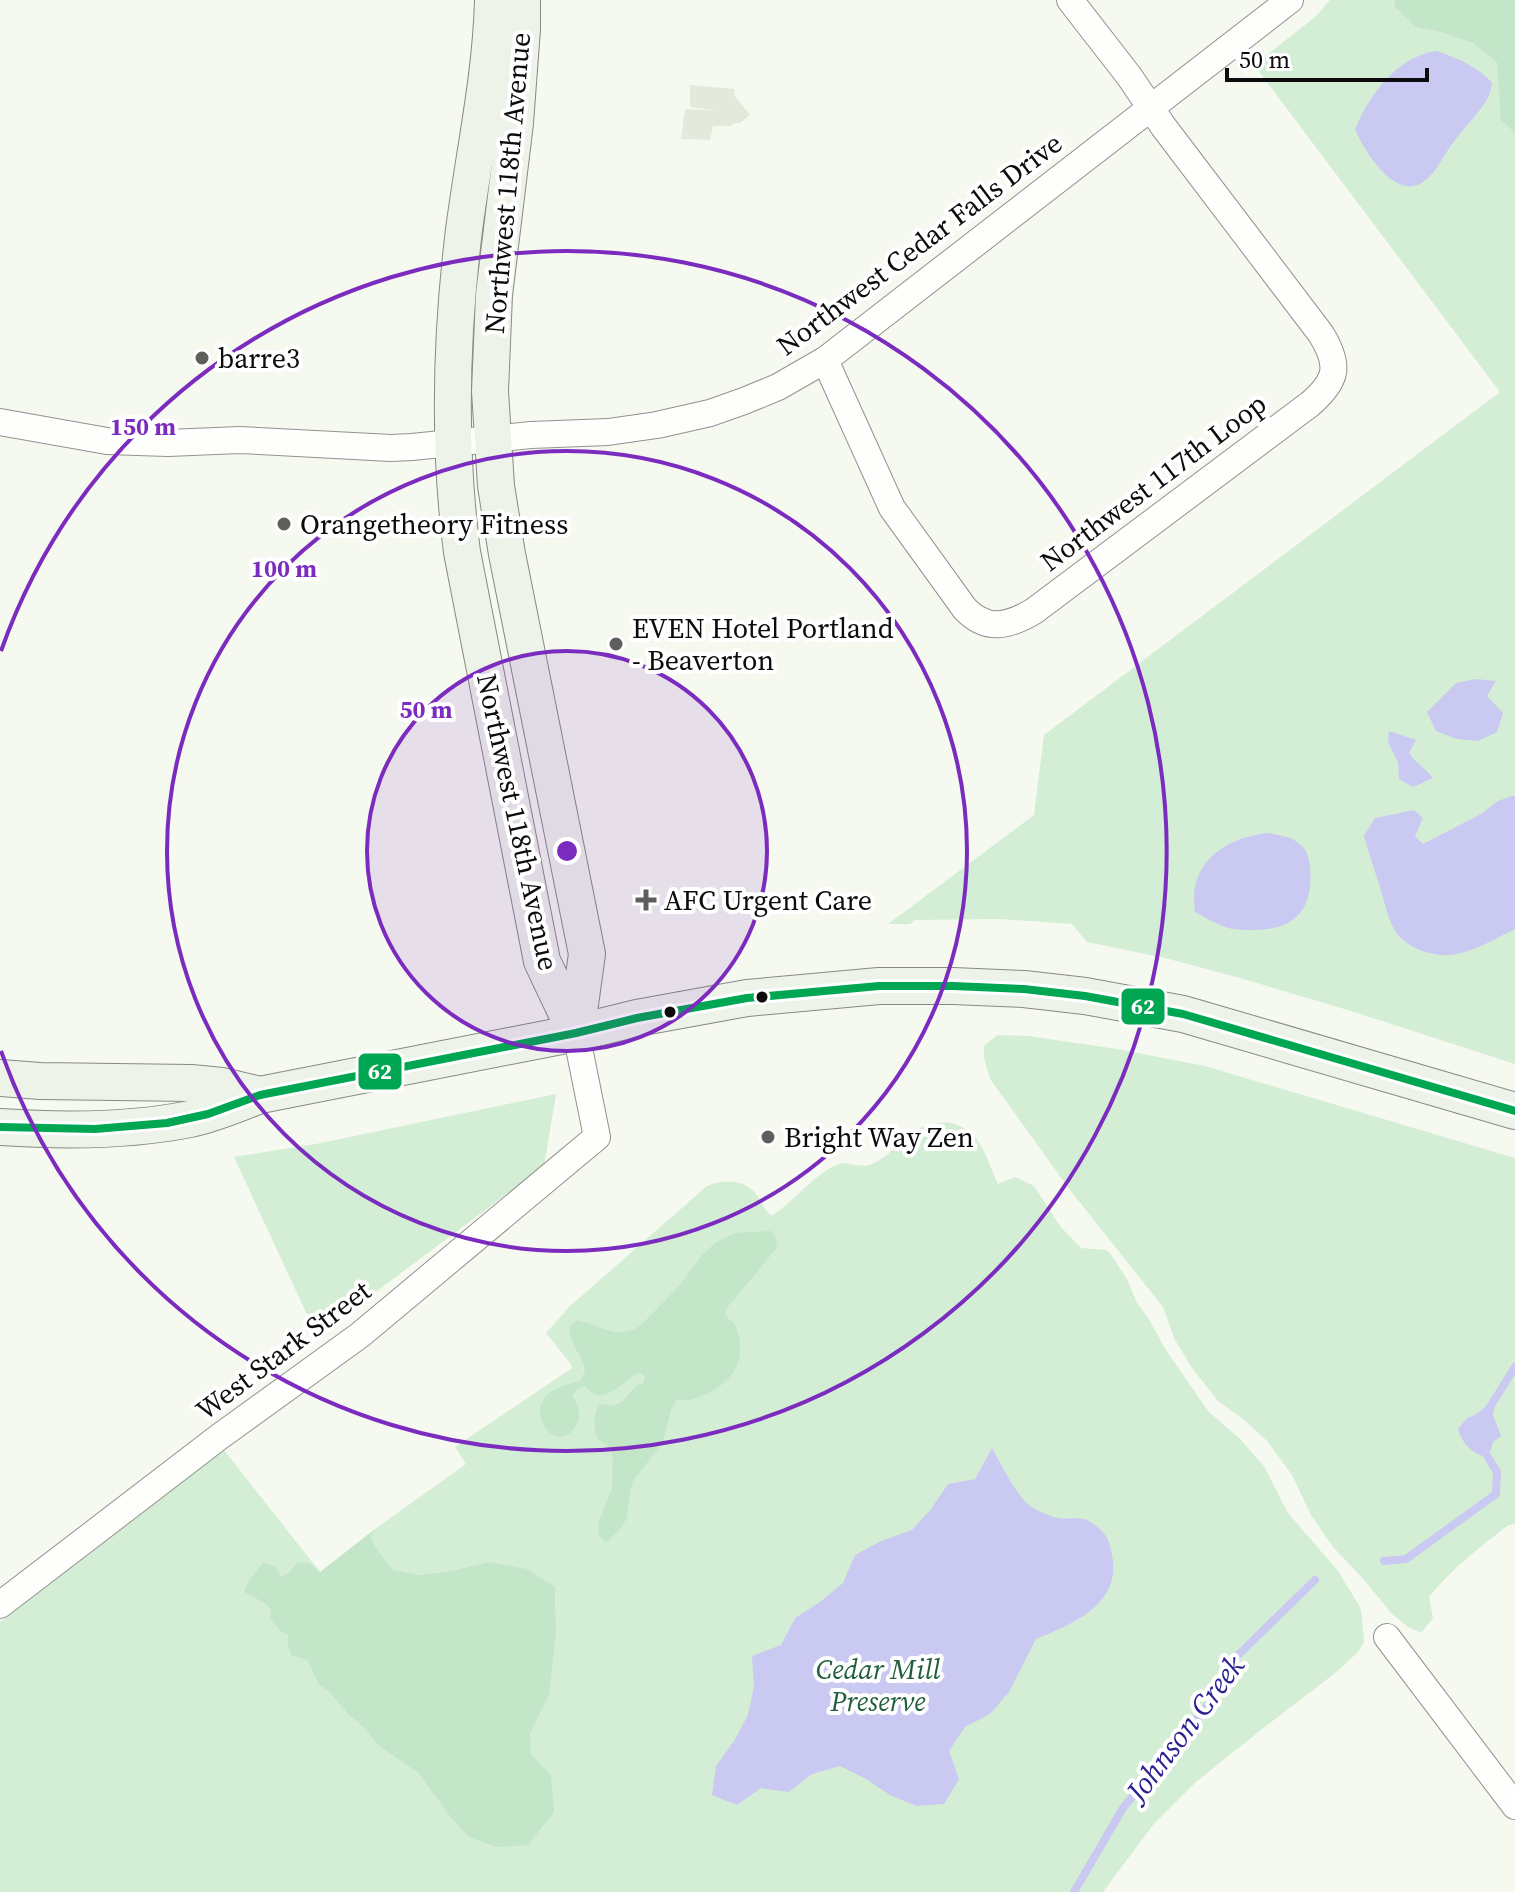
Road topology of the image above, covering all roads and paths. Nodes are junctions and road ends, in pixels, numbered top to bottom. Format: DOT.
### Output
graph roads {
  1 [pos="493,0"];
  2 [pos="522,0"];
  3 [pos="1070,0"];
  4 [pos="1290,0"];
  5 [pos="1151,108"];
  6 [pos="825,360"];
  7 [pos="0,422"];
  8 [pos="492,439"];
  9 [pos="453,443"];
  10 [pos="576,1033"];
  11 [pos="0,1078"];
  12 [pos="260,1095"];
  13 [pos="1515,1111"];
  14 [pos="0,1127"];
  15 [pos="0,1605"];
  16 [pos="1387,1637"];
  17 [pos="1515,1806"];
  1 -- 9 [label="street, Northwest 118th Avenue"];
  2 -- 8 [label="street, Northwest 118th Avenue"];
  3 -- 5 [label="street, Northwest 117th Loop"];
  4 -- 5 [label="street, Northwest Cedar Falls Drive"];
  5 -- 6 [label="street, Northwest Cedar Falls Drive"];
  5 -- 6 [label="street, Northwest 117th Loop"];
  6 -- 8 [label="street, Northwest Cedar Falls Drive"];
  7 -- 9 [label="street"];
  8 -- 9 [label="street, Northwest Cedar Falls Drive"];
  8 -- 10 [label="street, Northwest 118th Avenue"];
  9 -- 10 [label="street, Northwest 118th Avenue"];
  10 -- 12 [label="street"];
  10 -- 13 [label="street"];
  10 -- 15 [label="street, West Stark Street"];
  11 -- 12 [label="street"];
  12 -- 14 [label="street"];
  16 -- 17 [label="street"];
}
